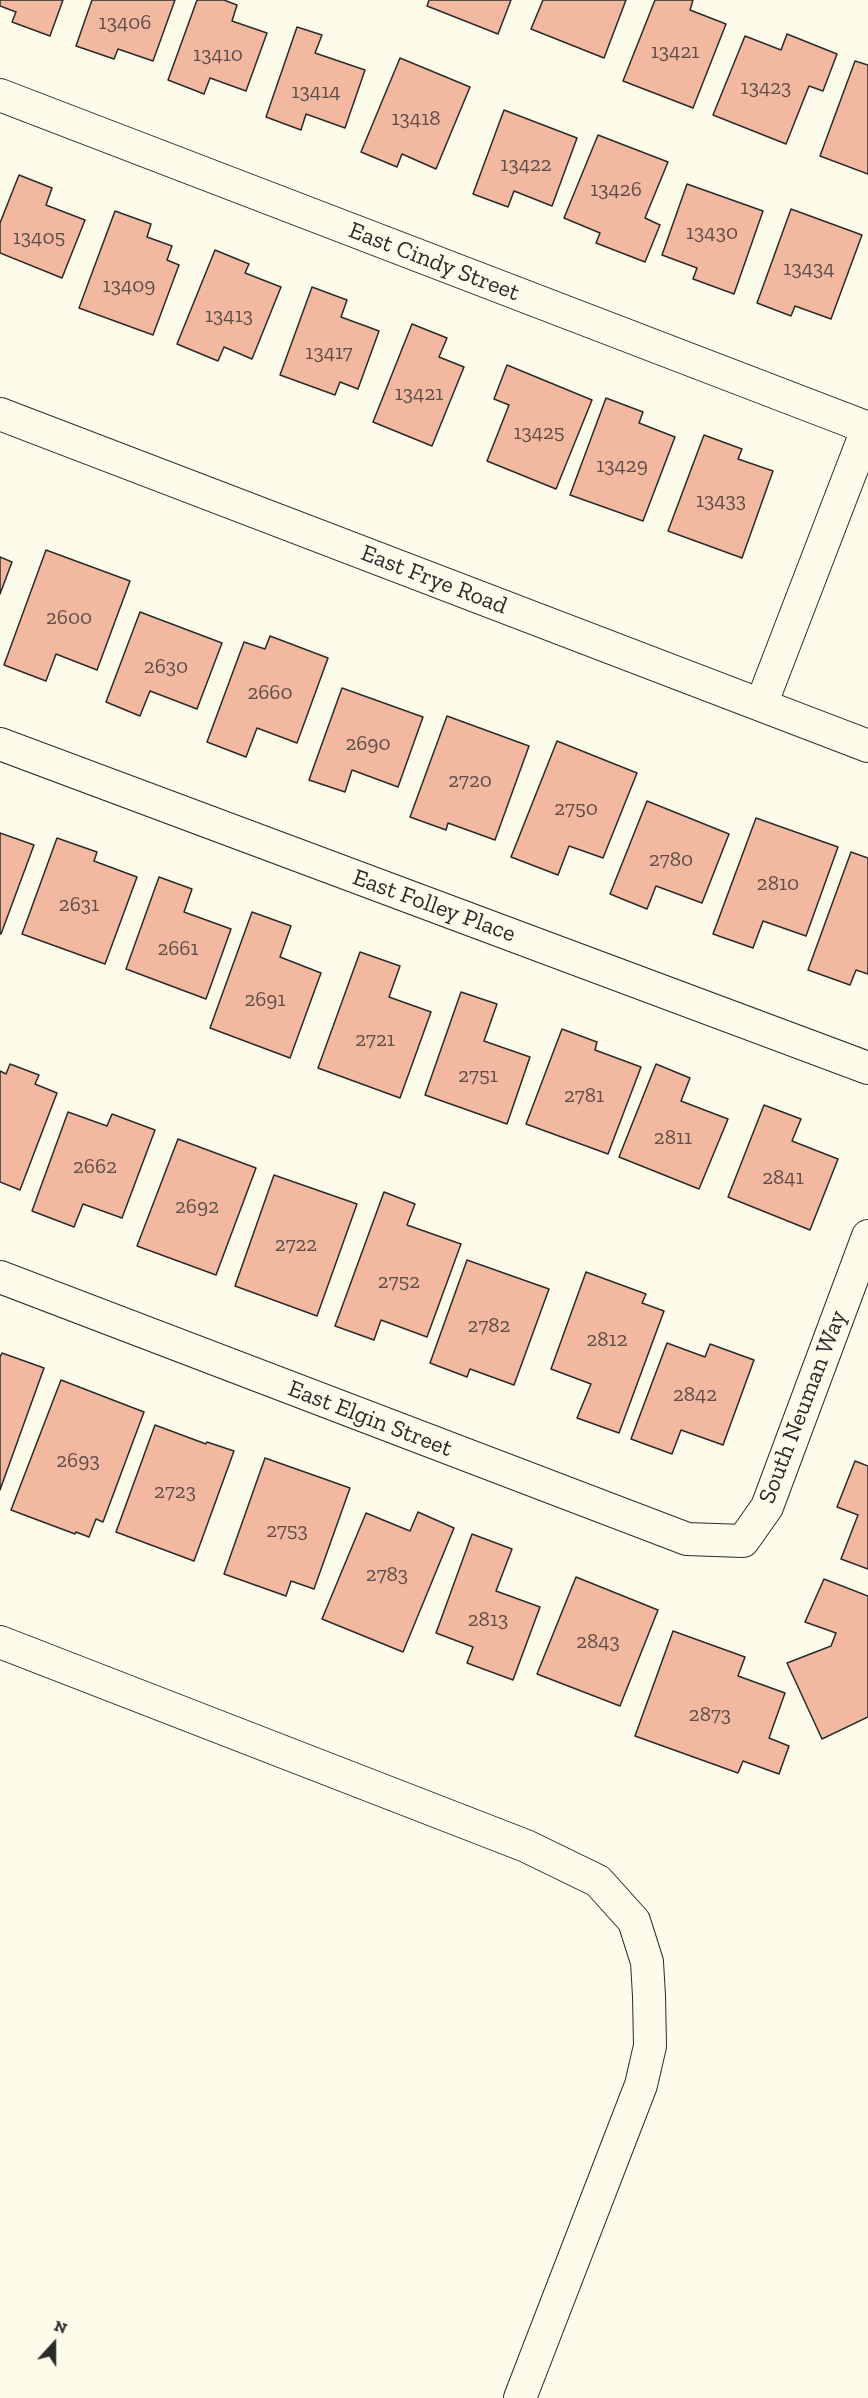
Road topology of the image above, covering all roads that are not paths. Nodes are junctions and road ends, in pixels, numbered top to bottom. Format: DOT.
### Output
graph roads {
  1 [pos="0,95"];
  2 [pos="0,414"];
  3 [pos="868,428"];
  4 [pos="761,705"];
  5 [pos="0,744"];
  6 [pos="868,746"];
  7 [pos="868,1068"];
  8 [pos="868,1236"];
  9 [pos="0,1277"];
  10 [pos="743,1541"];
  11 [pos="0,1642"];
  12 [pos="520,2398"];
  1 -- 3 [label="street, East Cindy Street"];
  2 -- 4 [label="street, East Frye Road"];
  3 -- 4 [label="street"];
  4 -- 6 [label="street, East Frye Road"];
  5 -- 7 [label="street, East Folley Place"];
  8 -- 10 [label="street, South Neuman Way"];
  9 -- 10 [label="street, East Elgin Street"];
  11 -- 12 [label="street"];
}
